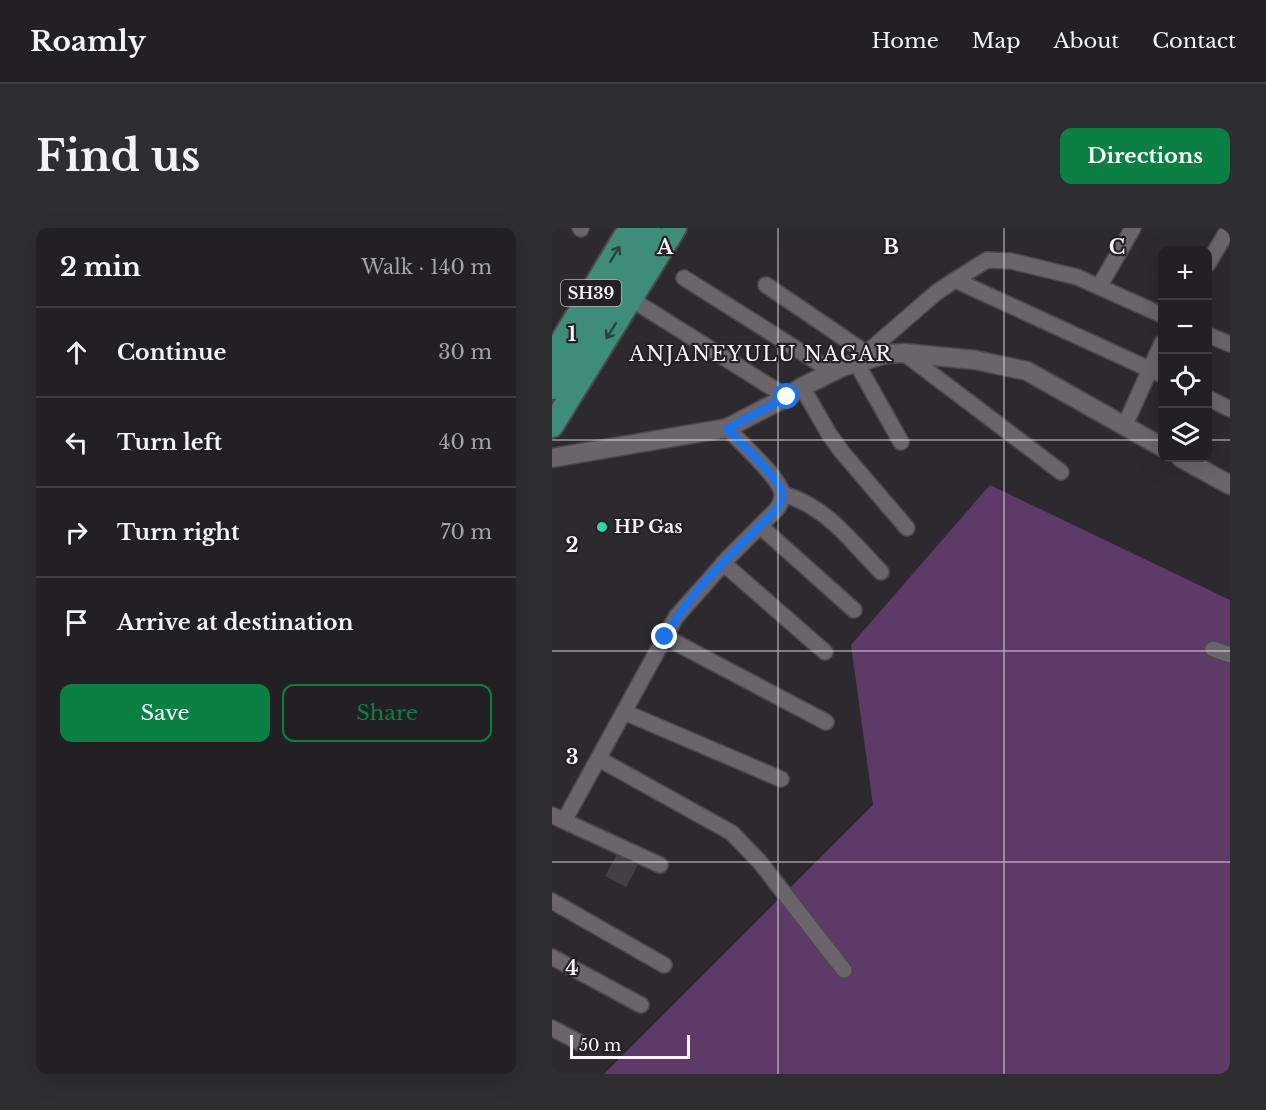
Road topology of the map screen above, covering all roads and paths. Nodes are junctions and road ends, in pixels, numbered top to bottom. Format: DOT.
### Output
graph roads {
  1 [pos="630,228"];
  2 [pos="650,228"];
  3 [pos="675,228"];
  4 [pos="1133,228"];
  5 [pos="1229,228"];
  6 [pos="1212,257"];
  7 [pos="684,278"];
  8 [pos="955,280"];
  9 [pos="766,285"];
  10 [pos="1099,287"];
  11 [pos="631,299"];
  12 [pos="1158,313"];
  13 [pos="1212,337"];
  14 [pos="1230,344"];
  15 [pos="904,353"];
  16 [pos="1160,354"];
  17 [pos="552,357"];
  18 [pos="861,357"];
  19 [pos="833,372"];
  20 [pos="1157,372"];
  21 [pos="552,388"];
  22 [pos="794,392"];
  23 [pos="1212,400"];
  24 [pos="1230,409"];
  25 [pos="552,426"];
  26 [pos="1125,426"];
  27 [pos="727,429"];
  28 [pos="901,442"];
  29 [pos="1158,445"];
  30 [pos="552,458"];
  31 [pos="1187,462"];
  32 [pos="1061,472"];
  33 [pos="1230,485"];
  34 [pos="783,494"];
  35 [pos="760,526"];
  36 [pos="907,528"];
  37 [pos="723,563"];
  38 [pos="881,572"];
  39 [pos="854,610"];
  40 [pos="665,637"];
  41 [pos="1213,649"];
  42 [pos="825,652"];
  43 [pos="1230,655"];
  44 [pos="624,712"];
  45 [pos="826,722"];
  46 [pos="599,759"];
  47 [pos="781,779"];
  48 [pos="558,818"];
  49 [pos="660,865"];
  50 [pos="552,902"];
  51 [pos="552,957"];
  52 [pos="664,966"];
  53 [pos="844,970"];
  54 [pos="641,1005"];
  55 [pos="552,1028"];
  56 [pos="580,1043"];
  17 -- 1 [label="main road, SH39, one-way"];
  2 -- 21 [label="main road"];
  3 -- 11 [label="main road, SH39"];
  4 -- 10 [label="street"];
  5 -- 6 [label="street"];
  7 -- 19 [label="street"];
  8 -- 10 [label="street"];
  8 -- 18 [label="street"];
  8 -- 20 [label="street"];
  9 -- 18 [label="street"];
  10 -- 12 [label="street"];
  11 -- 22 [label="street"];
  11 -- 25 [label="main road, SH39, one-way"];
  13 -- 14 [label="street"];
  15 -- 18 [label="street"];
  15 -- 26 [label="street"];
  15 -- 32 [label="street"];
  16 -- 20 [label="street"];
  18 -- 19 [label="street"];
  18 -- 28 [label="street"];
  19 -- 22 [label="street"];
  20 -- 26 [label="street"];
  22 -- 27 [label="street"];
  22 -- 36 [label="street"];
  23 -- 24 [label="street"];
  26 -- 29 [label="street"];
  27 -- 30 [label="street"];
  27 -- 34 [label="street"];
  31 -- 33 [label="street"];
  34 -- 35 [label="street"];
  34 -- 38 [label="street"];
  35 -- 37 [label="street"];
  35 -- 39 [label="street"];
  37 -- 40 [label="street"];
  37 -- 42 [label="street"];
  40 -- 44 [label="street"];
  40 -- 45 [label="street"];
  41 -- 43 [label="street"];
  44 -- 46 [label="street"];
  44 -- 47 [label="street"];
  46 -- 48 [label="street"];
  46 -- 53 [label="street"];
  48 -- 49 [label="street"];
  50 -- 52 [label="street"];
  51 -- 54 [label="street"];
  55 -- 56 [label="street"];
}
